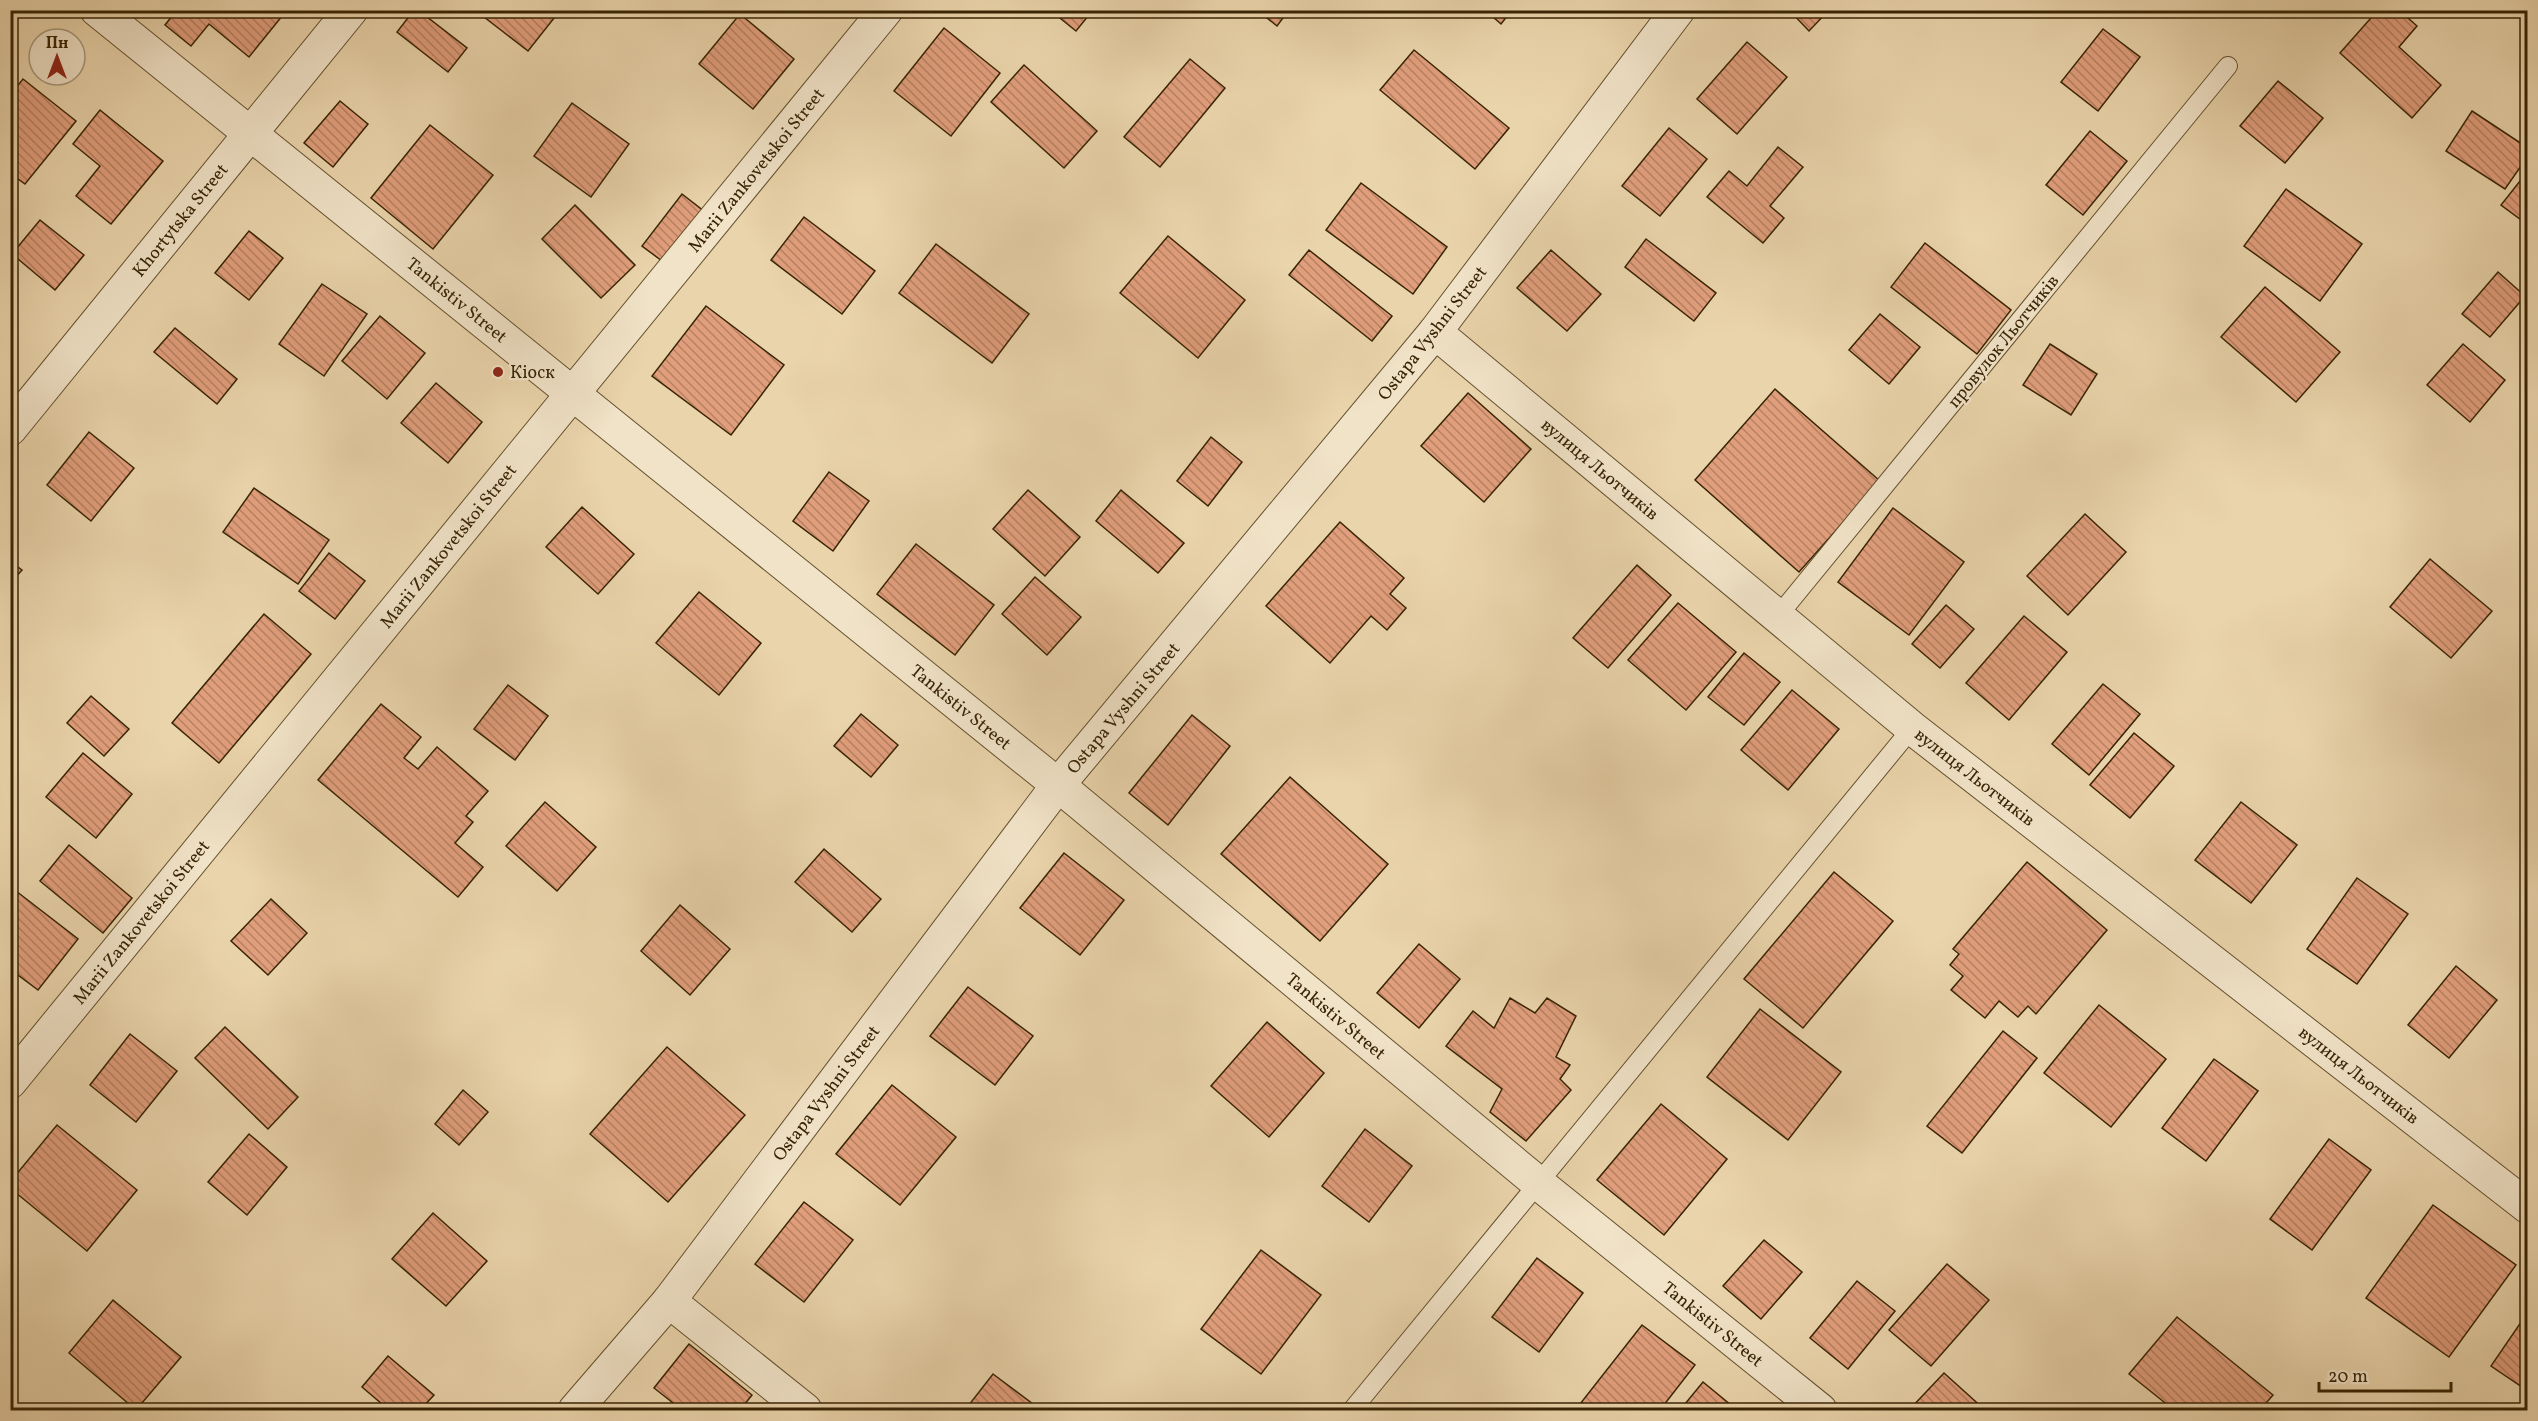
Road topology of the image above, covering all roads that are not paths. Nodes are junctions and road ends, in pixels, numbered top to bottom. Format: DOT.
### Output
graph roads {
  1 [pos="97,10"];
  2 [pos="351,10"];
  3 [pos="886,10"];
  4 [pos="1678,10"];
  5 [pos="2228,66"];
  6 [pos="250,134"];
  7 [pos="1435,332"];
  8 [pos="572,393"];
  9 [pos="10,429"];
  10 [pos="1778,616"];
  11 [pos="1912,728"];
  12 [pos="1058,785"];
  13 [pos="10,1082"];
  14 [pos="1538,1183"];
  15 [pos="2528,1207"];
  16 [pos="669,1301"];
  17 [pos="574,1410"];
  18 [pos="805,1410"];
  19 [pos="1352,1410"];
  20 [pos="1820,1410"];
  1 -- 6 [label="street, Tankistiv Street"];
  2 -- 6 [label="street, Khortytska Street"];
  3 -- 8 [label="street, Marii Zankovetskoi Street"];
  4 -- 7 [label="street, Ostapa Vyshni Street"];
  5 -- 10 [label="lane, провулок Льотчиків"];
  6 -- 8 [label="street, Tankistiv Street"];
  6 -- 9 [label="street, Khortytska Street"];
  7 -- 10 [label="street, вулиця Льотчиків"];
  7 -- 12 [label="street, Ostapa Vyshni Street"];
  8 -- 12 [label="street, Tankistiv Street"];
  8 -- 13 [label="street, Marii Zankovetskoi Street"];
  10 -- 11 [label="street, вулиця Льотчиків"];
  11 -- 14 [label="lane"];
  11 -- 15 [label="street, вулиця Льотчиків"];
  12 -- 14 [label="street, Tankistiv Street"];
  12 -- 16 [label="street, Ostapa Vyshni Street"];
  14 -- 19 [label="lane"];
  14 -- 20 [label="street, Tankistiv Street"];
  16 -- 17 [label="street, Ostapa Vyshni Street"];
  16 -- 18 [label="street"];
}
